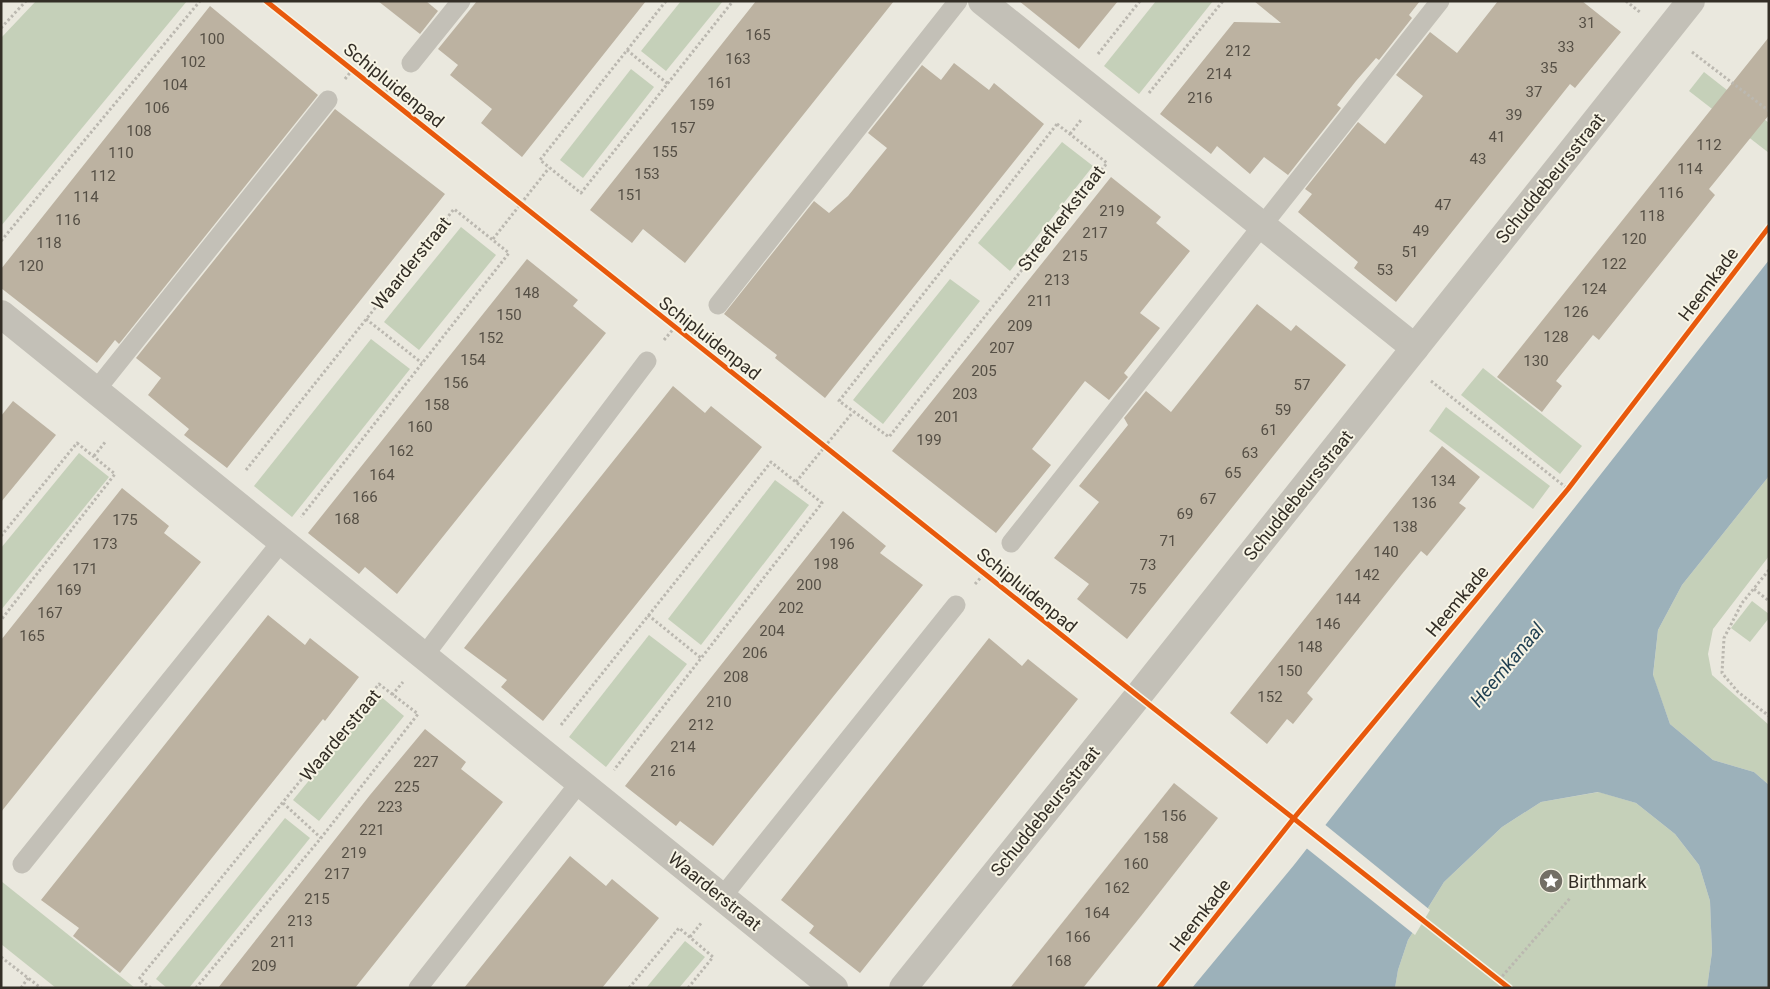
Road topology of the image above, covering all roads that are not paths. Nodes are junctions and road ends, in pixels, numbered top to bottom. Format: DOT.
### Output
graph roads {
  1 [pos="461,1"];
  2 [pos="958,1"];
  3 [pos="982,1"];
  4 [pos="1440,1"];
  5 [pos="1691,1"];
  6 [pos="411,63"];
  7 [pos="328,100"];
  8 [pos="1263,227"];
  9 [pos="718,305"];
  10 [pos="1,314"];
  11 [pos="1410,355"];
  12 [pos="647,361"];
  13 [pos="96,390"];
  14 [pos="282,541"];
  15 [pos="1011,543"];
  16 [pos="956,605"];
  17 [pos="424,656"];
  18 [pos="587,788"];
  19 [pos="22,864"];
  20 [pos="722,897"];
  21 [pos="418,988"];
  22 [pos="834,988"];
  23 [pos="902,988"];
  1 -- 6 [label="lane"];
  2 -- 9 [label="lane"];
  3 -- 8 [label="street"];
  4 -- 8 [label="lane"];
  5 -- 11 [label="street, Schuddebeursstraat"];
  7 -- 13 [label="lane"];
  8 -- 11 [label="street"];
  8 -- 15 [label="lane"];
  10 -- 13 [label="street, Waarderstraat"];
  11 -- 23 [label="street, Schuddebeursstraat"];
  12 -- 17 [label="lane"];
  13 -- 14 [label="street, Waarderstraat"];
  14 -- 17 [label="street, Waarderstraat"];
  14 -- 19 [label="lane"];
  16 -- 20 [label="lane"];
  17 -- 18 [label="street, Waarderstraat"];
  18 -- 20 [label="street, Waarderstraat"];
  18 -- 21 [label="lane"];
  20 -- 22 [label="street, Waarderstraat"];
}
